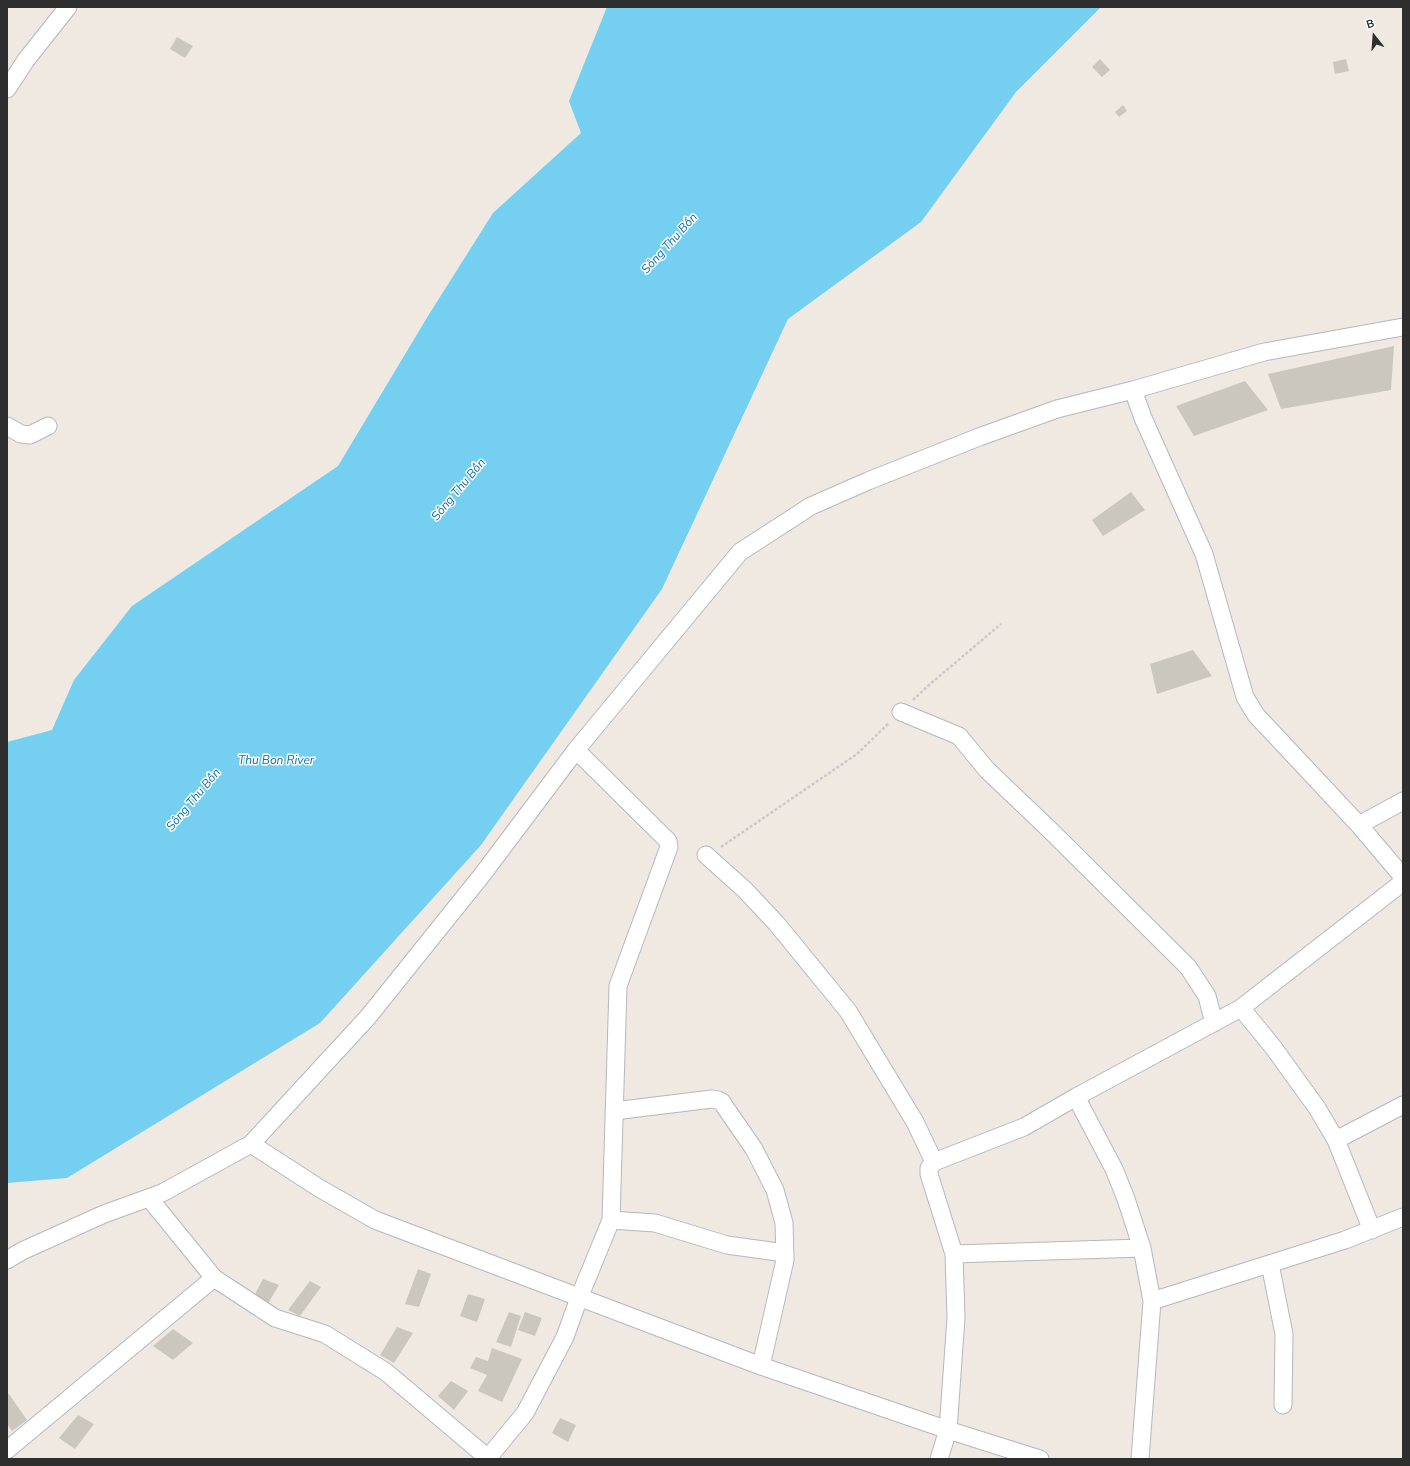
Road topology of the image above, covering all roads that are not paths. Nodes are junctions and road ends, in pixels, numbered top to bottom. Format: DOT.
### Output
graph roads {
  1 [pos="68,7"];
  2 [pos="7,89"];
  3 [pos="1403,327"];
  4 [pos="1133,390"];
  5 [pos="7,426"];
  6 [pos="48,426"];
  7 [pos="901,712"];
  8 [pos="576,750"];
  9 [pos="1403,801"];
  10 [pos="1359,825"];
  11 [pos="706,855"];
  12 [pos="1403,877"];
  13 [pos="1403,882"];
  14 [pos="1242,1008"];
  15 [pos="1214,1023"];
  16 [pos="1076,1097"];
  17 [pos="1403,1105"];
  18 [pos="614,1111"];
  19 [pos="1336,1140"];
  20 [pos="251,1144"];
  21 [pos="934,1162"];
  22 [pos="149,1198"];
  23 [pos="1403,1217"];
  24 [pos="611,1220"];
  25 [pos="1372,1230"];
  26 [pos="1142,1248"];
  27 [pos="785,1252"];
  28 [pos="954,1254"];
  29 [pos="7,1260"];
  30 [pos="1270,1264"];
  31 [pos="214,1278"];
  32 [pos="579,1298"];
  33 [pos="1152,1301"];
  34 [pos="761,1366"];
  35 [pos="1283,1405"];
  36 [pos="948,1430"];
  37 [pos="7,1450"];
  38 [pos="489,1458"];
  39 [pos="939,1459"];
  40 [pos="1040,1459"];
  41 [pos="1140,1459"];
  1 -- 2 [label="street"];
  3 -- 4 [label="street"];
  4 -- 8 [label="street"];
  4 -- 10 [label="street"];
  5 -- 6 [label="street"];
  7 -- 15 [label="street"];
  8 -- 18 [label="street"];
  8 -- 20 [label="street"];
  9 -- 10 [label="street"];
  10 -- 12 [label="street"];
  11 -- 21 [label="street"];
  13 -- 14 [label="street"];
  14 -- 15 [label="street"];
  14 -- 19 [label="street"];
  15 -- 16 [label="street"];
  16 -- 21 [label="street"];
  16 -- 26 [label="street"];
  17 -- 19 [label="street"];
  18 -- 24 [label="street"];
  18 -- 27 [label="street"];
  19 -- 25 [label="street"];
  20 -- 22 [label="street"];
  20 -- 32 [label="street"];
  21 -- 28 [label="street"];
  22 -- 29 [label="street"];
  22 -- 31 [label="street"];
  23 -- 25 [label="street"];
  24 -- 27 [label="street"];
  24 -- 32 [label="street"];
  25 -- 30 [label="street"];
  26 -- 28 [label="street"];
  26 -- 33 [label="street"];
  27 -- 34 [label="street"];
  28 -- 36 [label="street"];
  30 -- 33 [label="street"];
  30 -- 35 [label="street"];
  31 -- 37 [label="street"];
  31 -- 38 [label="street"];
  32 -- 34 [label="street"];
  32 -- 38 [label="street"];
  33 -- 41 [label="street"];
  34 -- 36 [label="street"];
  36 -- 39 [label="street"];
  36 -- 40 [label="street"];
}
